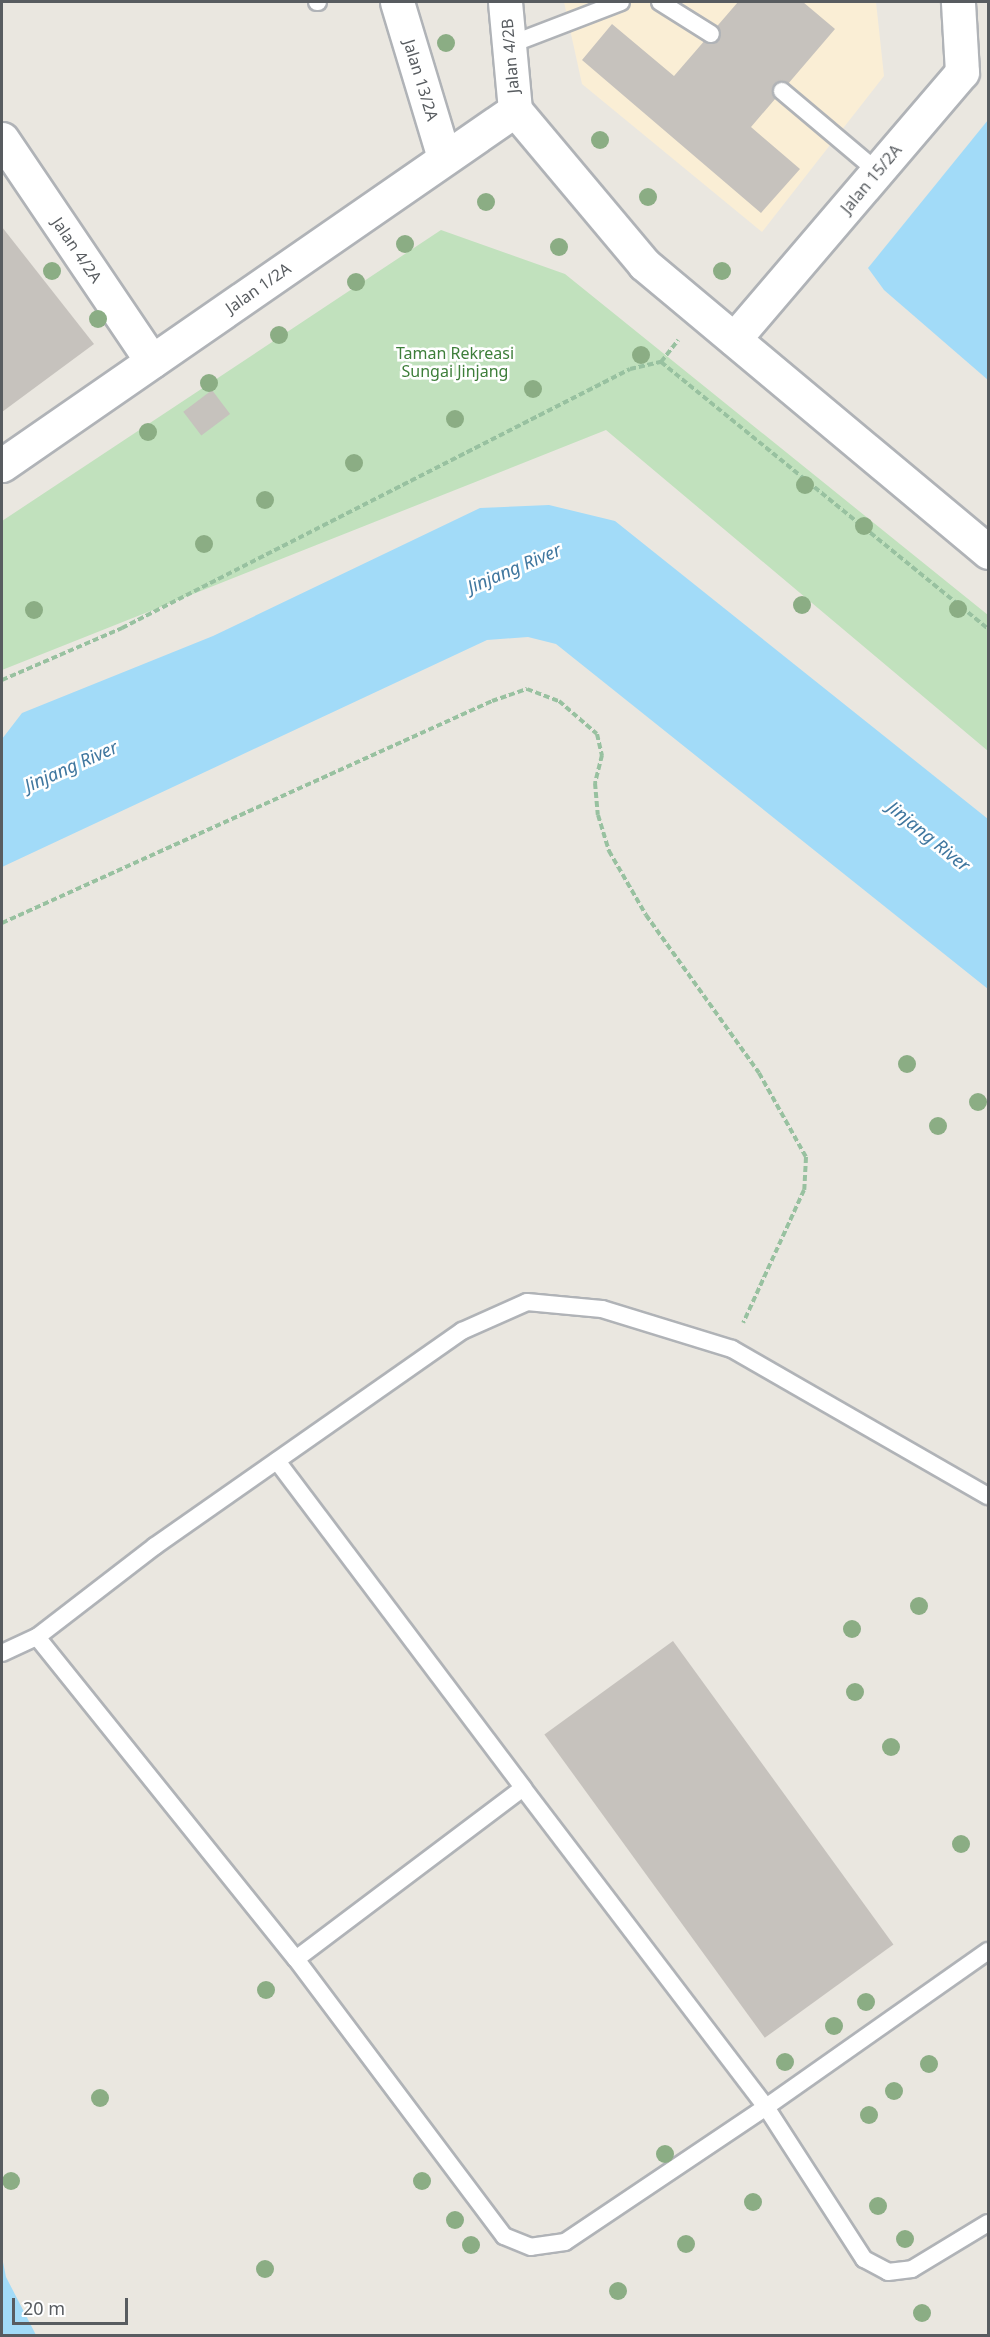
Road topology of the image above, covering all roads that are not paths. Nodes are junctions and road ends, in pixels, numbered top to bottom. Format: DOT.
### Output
graph roads {
  1 [pos="397,2"];
  2 [pos="506,2"];
  3 [pos="621,2"];
  4 [pos="660,2"];
  5 [pos="958,2"];
  6 [pos="711,34"];
  7 [pos="509,45"];
  8 [pos="782,91"];
  9 [pos="514,110"];
  10 [pos="2,140"];
  11 [pos="444,158"];
  12 [pos="877,171"];
  13 [pos="734,339"];
  14 [pos="152,361"];
  15 [pos="2,465"];
  16 [pos="988,552"];
  17 [pos="277,1461"];
  18 [pos="988,1496"];
  19 [pos="37,1637"];
  20 [pos="2,1653"];
  21 [pos="523,1788"];
  22 [pos="988,1951"];
  23 [pos="296,1959"];
  24 [pos="766,2107"];
  25 [pos="988,2223"];
  1 -- 11 [label="street, Jalan 13/2A"];
  2 -- 7 [label="street, Jalan 4/2B"];
  3 -- 7 [label="lane"];
  4 -- 6 [label="lane"];
  5 -- 12 [label="street, Jalan 15/2A"];
  7 -- 9 [label="street, Jalan 4/2B"];
  8 -- 12 [label="lane"];
  9 -- 11 [label="street, Jalan 1/2A"];
  9 -- 13 [label="street"];
  10 -- 14 [label="street, Jalan 4/2A"];
  11 -- 14 [label="street, Jalan 1/2A"];
  12 -- 13 [label="street, Jalan 15/2A"];
  13 -- 16 [label="street"];
  14 -- 15 [label="street, Jalan 1/2A"];
  17 -- 18 [label="lane"];
  17 -- 19 [label="lane"];
  17 -- 21 [label="lane"];
  19 -- 20 [label="lane"];
  19 -- 23 [label="lane"];
  21 -- 23 [label="lane"];
  21 -- 24 [label="lane"];
  22 -- 24 [label="lane"];
  23 -- 24 [label="lane"];
  24 -- 25 [label="lane"];
}
